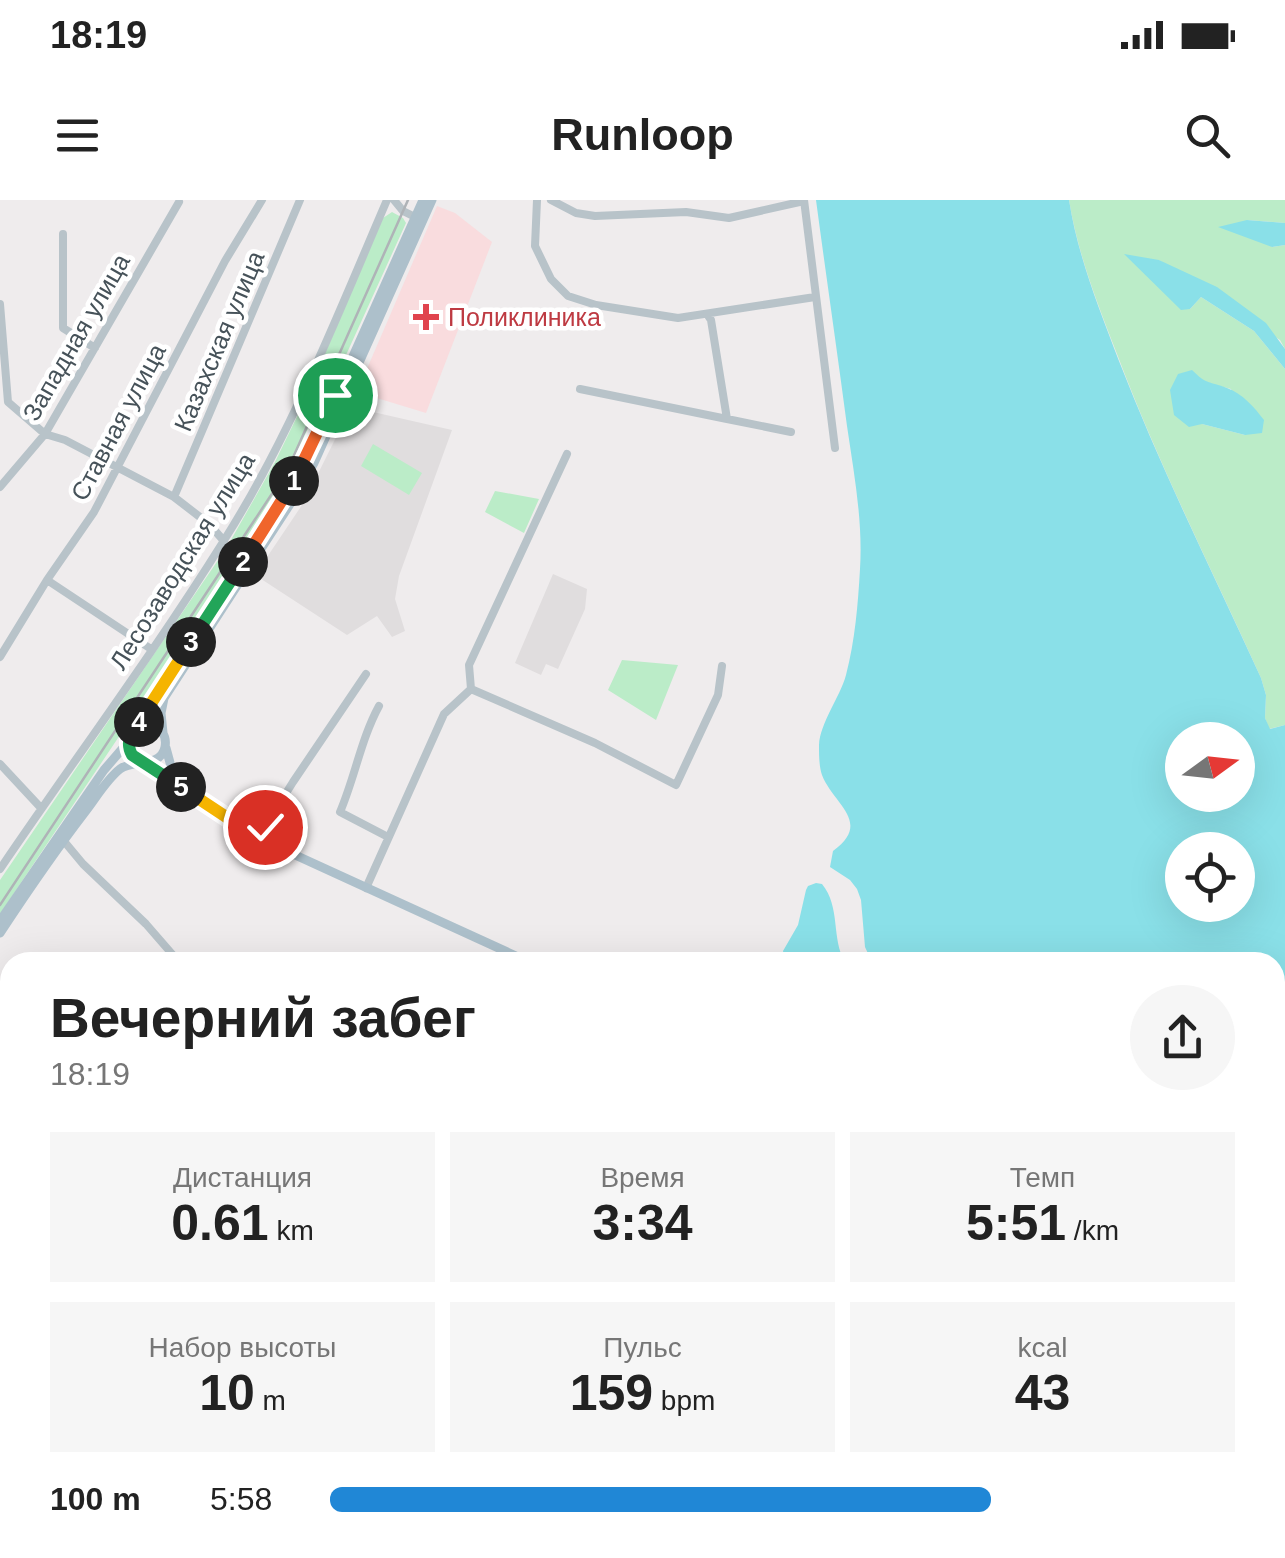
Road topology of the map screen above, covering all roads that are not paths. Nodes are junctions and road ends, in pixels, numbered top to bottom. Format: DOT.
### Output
graph roads {
  1 [pos="262,200"];
  2 [pos="300,200"];
  3 [pos="390,200"];
  4 [pos="423,200"];
  5 [pos="432,200"];
  6 [pos="537,200"];
  7 [pos="551,200"];
  8 [pos="688,200"];
  9 [pos="804,200"];
  10 [pos="178,202"];
  11 [pos="686,212"];
  12 [pos="415,217"];
  13 [pos="63,234"];
  14 [pos="815,298"];
  15 [pos="0,304"];
  16 [pos="706,314"];
  17 [pos="95,348"];
  18 [pos="580,388"];
  19 [pos="727,420"];
  20 [pos="791,432"];
  21 [pos="46,434"];
  22 [pos="834,448"];
  23 [pos="567,454"];
  24 [pos="117,469"];
  25 [pos="0,486"];
  26 [pos="174,497"];
  27 [pos="224,541"];
  28 [pos="47,580"];
  29 [pos="151,649"];
  30 [pos="0,657"];
  31 [pos="722,666"];
  32 [pos="366,674"];
  33 [pos="471,689"];
  34 [pos="380,706"];
  35 [pos="131,734"];
  36 [pos="164,740"];
  37 [pos="143,762"];
  38 [pos="0,764"];
  39 [pos="178,785"];
  40 [pos="41,808"];
  41 [pos="258,838"];
  42 [pos="388,838"];
  43 [pos="63,840"];
  44 [pos="0,868"];
  45 [pos="366,888"];
  46 [pos="0,921"];
  47 [pos="0,933"];
  48 [pos="170,952"];
  49 [pos="507,952"];
  1 -- 24 [label="street, Ставная улица"];
  2 -- 26 [label="street, Казахская улица"];
  3 -- 12 [label="street"];
  3 -- 27 [label="street, Лесозаводская улица"];
  4 -- 12 [label="main road, Лесозаводская улица"];
  5 -- 36 [label="main road"];
  6 -- 16 [label="street"];
  7 -- 11 [label="street"];
  8 -- 11 [label="street"];
  9 -- 11 [label="street"];
  9 -- 14 [label="street"];
  10 -- 17 [label="street, Западная улица"];
  12 -- 35 [label="main road, Лесозаводская улица"];
  13 -- 17 [label="street"];
  14 -- 16 [label="street"];
  14 -- 22 [label="street"];
  15 -- 21 [label="street"];
  16 -- 19 [label="street"];
  17 -- 21 [label="street, Западная улица"];
  18 -- 19 [label="street"];
  19 -- 20 [label="street"];
  21 -- 24 [label="street"];
  21 -- 25 [label="street, Западная улица"];
  23 -- 33 [label="street"];
  24 -- 26 [label="street"];
  24 -- 28 [label="street, Ставная улица"];
  26 -- 27 [label="street"];
  27 -- 29 [label="street, Лесозаводская улица"];
  28 -- 29 [label="street"];
  28 -- 30 [label="street, Ставная улица"];
  29 -- 40 [label="street, Лесозаводская улица"];
  31 -- 33 [label="street"];
  32 -- 41 [label="street"];
  33 -- 42 [label="street"];
  34 -- 42 [label="street"];
  35 -- 36 [label="main road"];
  35 -- 37 [label="main road"];
  35 -- 46 [label="main road, Лесозаводская улица"];
  36 -- 37 [label="main road"];
  36 -- 39 [label="main road"];
  37 -- 39 [label="main road"];
  37 -- 43 [label="main road"];
  38 -- 40 [label="street"];
  39 -- 41 [label="main road"];
  40 -- 44 [label="street, Лесозаводская улица"];
  41 -- 45 [label="main road"];
  42 -- 45 [label="street"];
  43 -- 47 [label="main road"];
  43 -- 48 [label="street"];
  45 -- 49 [label="main road"];
}
